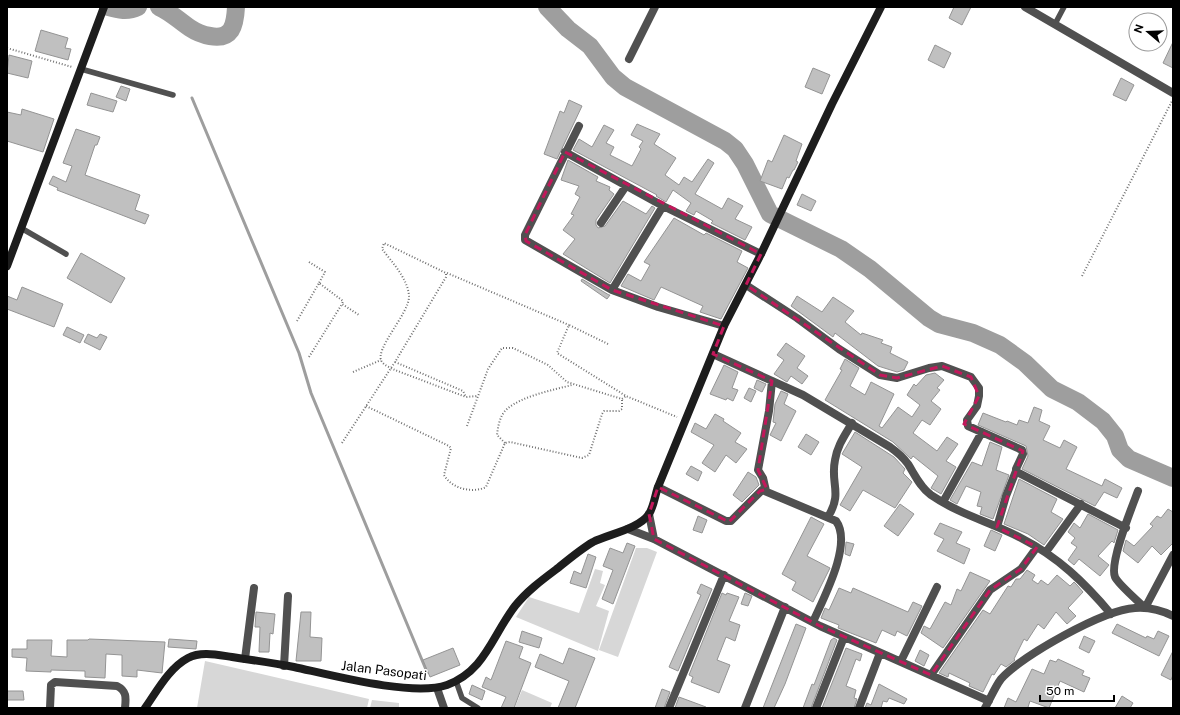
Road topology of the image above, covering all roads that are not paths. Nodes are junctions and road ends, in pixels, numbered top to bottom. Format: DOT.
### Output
graph roads {
  1 [pos="104,7"];
  2 [pos="655,7"];
  3 [pos="881,7"];
  4 [pos="1025,7"];
  5 [pos="1064,7"];
  6 [pos="1055,24"];
  7 [pos="629,59"];
  8 [pos="81,69"];
  9 [pos="1173,93"];
  10 [pos="172,95"];
  11 [pos="579,126"];
  12 [pos="565,152"];
  13 [pos="626,186"];
  14 [pos="663,206"];
  15 [pos="602,223"];
  16 [pos="21,228"];
  17 [pos="66,254"];
  18 [pos="762,254"];
  19 [pos="7,266"];
  20 [pos="746,286"];
  21 [pos="612,290"];
  22 [pos="724,326"];
  23 [pos="713,354"];
  24 [pos="772,381"];
  25 [pos="852,423"];
  26 [pos="982,432"];
  27 [pos="1016,471"];
  28 [pos="658,487"];
  29 [pos="766,491"];
  30 [pos="1138,491"];
  31 [pos="943,502"];
  32 [pos="1081,504"];
  33 [pos="649,514"];
  34 [pos="828,517"];
  35 [pos="997,527"];
  36 [pos="1126,528"];
  37 [pos="628,529"];
  38 [pos="654,539"];
  39 [pos="1037,547"];
  40 [pos="1046,552"];
  41 [pos="1173,555"];
  42 [pos="724,575"];
  43 [pos="937,587"];
  44 [pos="254,588"];
  45 [pos="288,596"];
  46 [pos="785,607"];
  47 [pos="1145,608"];
  48 [pos="1111,614"];
  49 [pos="1173,616"];
  50 [pos="813,622"];
  51 [pos="844,636"];
  52 [pos="880,653"];
  53 [pos="245,659"];
  54 [pos="901,661"];
  55 [pos="284,666"];
  56 [pos="931,675"];
  57 [pos="456,681"];
  58 [pos="437,688"];
  59 [pos="987,704"];
  60 [pos="50,708"];
  61 [pos="125,708"];
  62 [pos="145,708"];
  63 [pos="444,708"];
  64 [pos="478,708"];
  65 [pos="669,708"];
  66 [pos="745,708"];
  67 [pos="816,708"];
  68 [pos="859,708"];
  1 -- 8 [label="street"];
  2 -- 7 [label="street"];
  3 -- 18 [label="street"];
  4 -- 6 [label="street"];
  5 -- 6 [label="lane"];
  6 -- 9 [label="street"];
  8 -- 10 [label="lane"];
  8 -- 16 [label="street"];
  11 -- 12 [label="street"];
  12 -- 13 [label="street"];
  12 -- 21 [label="street"];
  13 -- 14 [label="street"];
  13 -- 15 [label="street"];
  14 -- 18 [label="street"];
  14 -- 21 [label="street"];
  16 -- 17 [label="lane"];
  16 -- 19 [label="street"];
  18 -- 20 [label="street"];
  20 -- 22 [label="street"];
  20 -- 26 [label="street"];
  21 -- 22 [label="street"];
  22 -- 23 [label="street"];
  23 -- 24 [label="street"];
  23 -- 28 [label="street"];
  24 -- 25 [label="street"];
  24 -- 29 [label="street"];
  25 -- 31 [label="street"];
  25 -- 34 [label="street"];
  26 -- 27 [label="street"];
  26 -- 31 [label="street"];
  27 -- 32 [label="street"];
  27 -- 35 [label="street"];
  28 -- 29 [label="street"];
  28 -- 33 [label="street"];
  29 -- 34 [label="street"];
  30 -- 36 [label="street"];
  31 -- 35 [label="street"];
  32 -- 36 [label="street"];
  32 -- 40 [label="street"];
  33 -- 37 [label="street, Jalan Pasopati"];
  33 -- 38 [label="street"];
  34 -- 50 [label="street"];
  35 -- 39 [label="street"];
  36 -- 47 [label="street"];
  37 -- 38 [label="street"];
  37 -- 57 [label="street, Jalan Pasopati"];
  38 -- 42 [label="street"];
  39 -- 40 [label="street"];
  39 -- 56 [label="street"];
  40 -- 48 [label="street"];
  41 -- 47 [label="street"];
  42 -- 46 [label="street"];
  42 -- 65 [label="street"];
  43 -- 54 [label="street"];
  44 -- 53 [label="street"];
  45 -- 55 [label="street"];
  46 -- 50 [label="street"];
  46 -- 66 [label="street"];
  47 -- 48 [label="street"];
  47 -- 49 [label="street"];
  48 -- 59 [label="street"];
  50 -- 51 [label="street"];
  51 -- 52 [label="street"];
  51 -- 67 [label="street"];
  52 -- 54 [label="street"];
  52 -- 68 [label="street"];
  53 -- 55 [label="street, Jalan Pasopati"];
  53 -- 62 [label="street, Jalan Pasopati"];
  54 -- 56 [label="street"];
  55 -- 58 [label="street, Jalan Pasopati"];
  56 -- 59 [label="street"];
  57 -- 58 [label="street, Jalan Pasopati"];
  57 -- 64 [label="lane"];
  58 -- 63 [label="street"];
  60 -- 61 [label="street"];
}
